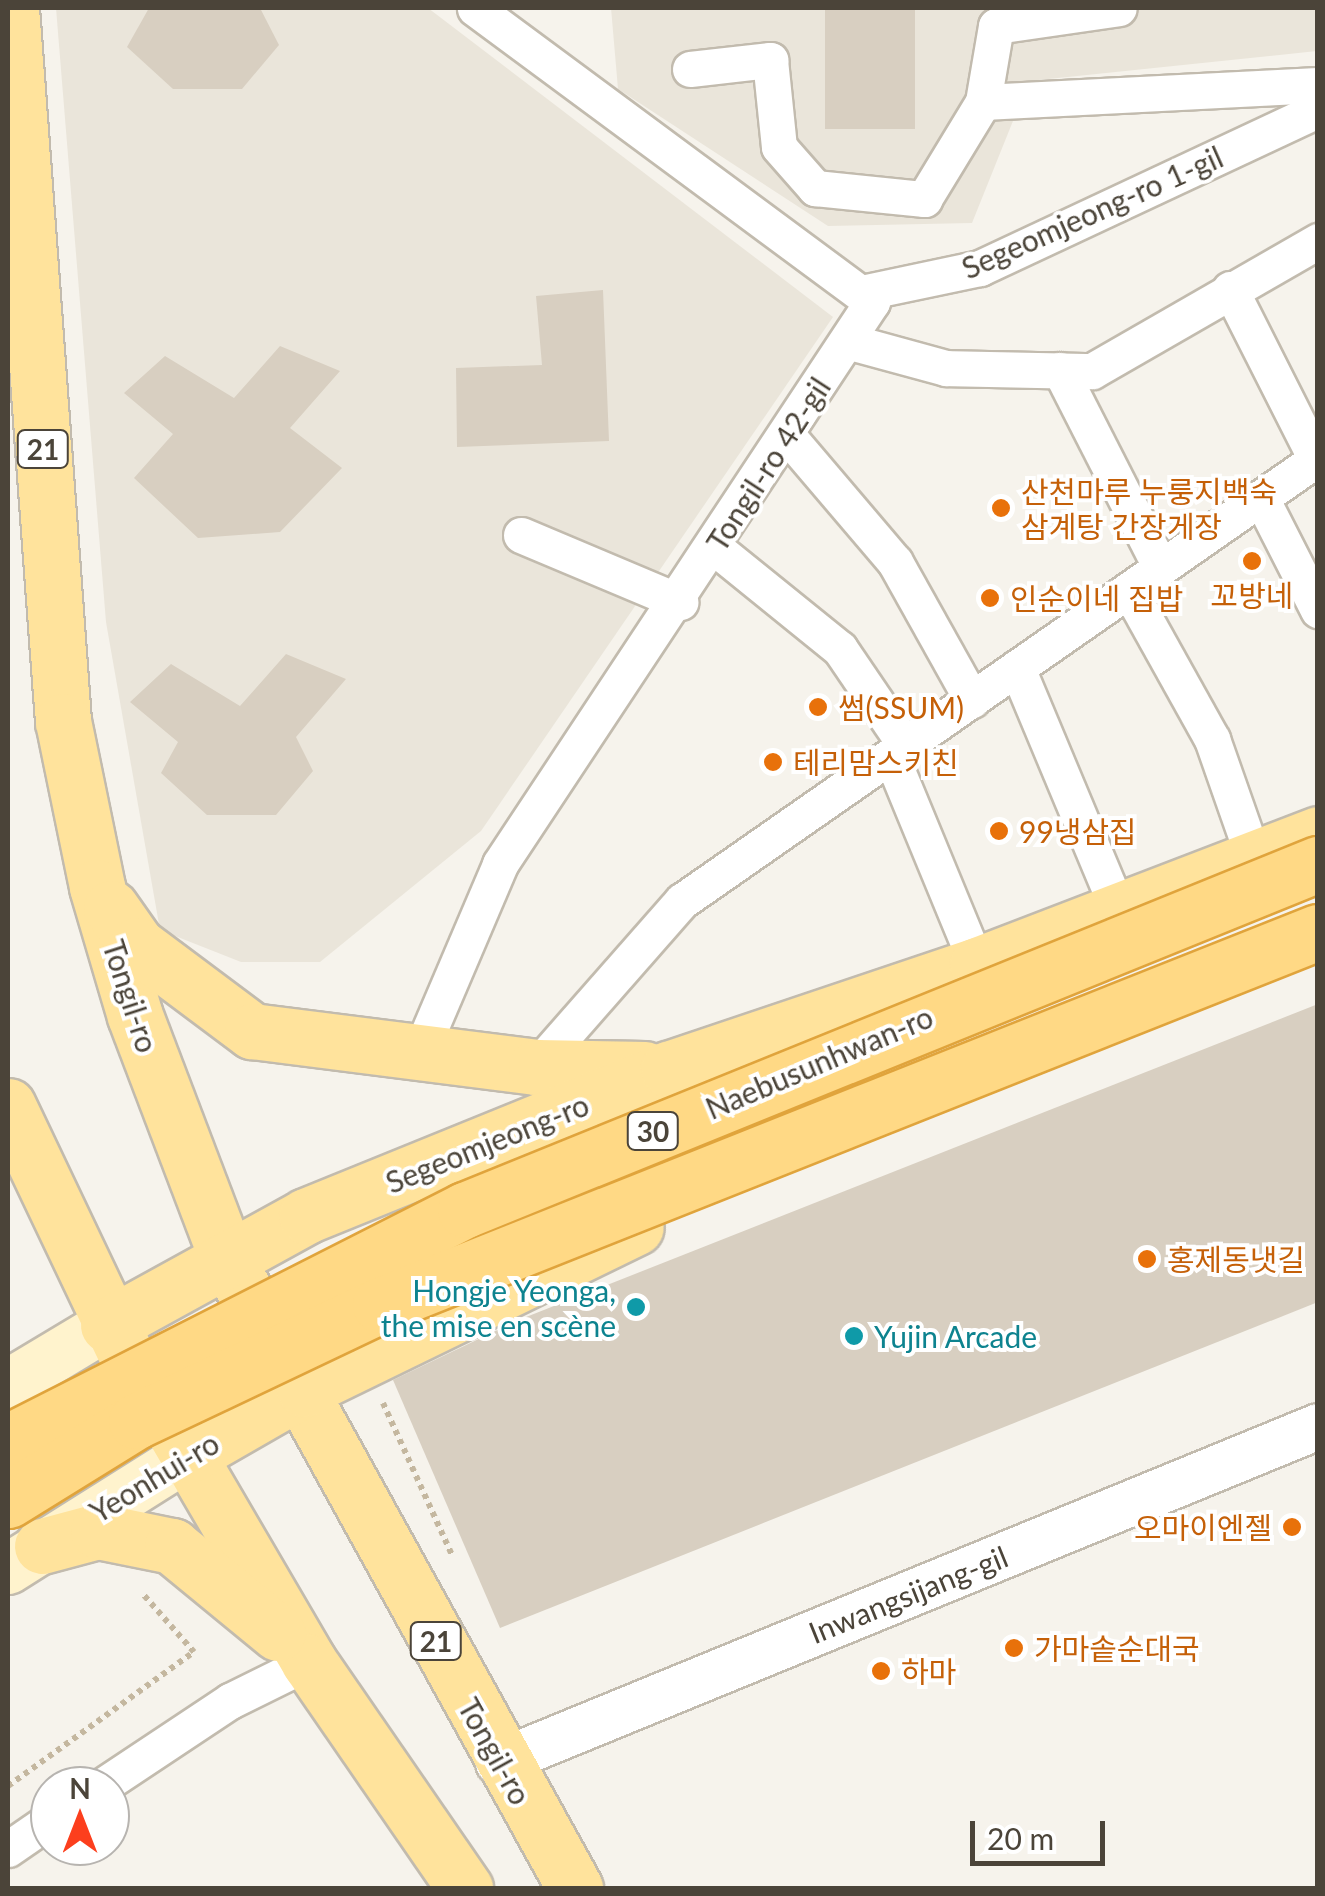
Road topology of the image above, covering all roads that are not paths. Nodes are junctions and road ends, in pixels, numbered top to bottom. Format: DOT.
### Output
graph roads {
  1 [pos="10,8"];
  2 [pos="475,8"];
  3 [pos="1120,8"];
  4 [pos="690,68"];
  5 [pos="1318,86"];
  6 [pos="982,102"];
  7 [pos="1318,110"];
  8 [pos="1318,242"];
  9 [pos="1230,289"];
  10 [pos="860,293"];
  11 [pos="847,341"];
  12 [pos="1060,370"];
  13 [pos="786,434"];
  14 [pos="1317,458"];
  15 [pos="1261,498"];
  16 [pos="521,535"];
  17 [pos="714,547"];
  18 [pos="1162,568"];
  19 [pos="1128,590"];
  20 [pos="680,602"];
  21 [pos="1318,610"];
  22 [pos="1017,668"];
  23 [pos="972,700"];
  24 [pos="898,751"];
  25 [pos="1318,834"];
  26 [pos="1254,858"];
  27 [pos="1318,864"];
  28 [pos="97,887"];
  29 [pos="1118,909"];
  30 [pos="1318,932"];
  31 [pos="1318,950"];
  32 [pos="977,965"];
  33 [pos="420,1052"];
  34 [pos="536,1067"];
  35 [pos="668,1069"];
  36 [pos="8,1106"];
  37 [pos="228,1262"];
  38 [pos="108,1325"];
  39 [pos="8,1385"];
  40 [pos="304,1389"];
  41 [pos="1318,1426"];
  42 [pos="8,1442"];
  43 [pos="189,1454"];
  44 [pos="8,1500"];
  45 [pos="25,1558"];
  46 [pos="309,1662"];
  47 [pos="498,1762"];
  48 [pos="130,1767"];
  49 [pos="30,1834"];
  50 [pos="8,1849"];
  51 [pos="465,1888"];
  52 [pos="574,1888"];
  1 -- 28 [label="main road, Tongil-ro / 21"];
  2 -- 10 [label="street"];
  3 -- 6 [label="street"];
  4 -- 6 [label="street"];
  5 -- 6 [label="street"];
  7 -- 10 [label="street, Segeomjeong-ro 1-gil"];
  8 -- 9 [label="street"];
  9 -- 12 [label="street"];
  9 -- 14 [label="street"];
  10 -- 11 [label="street, Tongil-ro 42-gil"];
  11 -- 12 [label="street"];
  11 -- 13 [label="street, Tongil-ro 42-gil"];
  12 -- 18 [label="street"];
  13 -- 17 [label="street, Tongil-ro 42-gil"];
  13 -- 23 [label="street"];
  14 -- 15 [label="street"];
  15 -- 18 [label="street"];
  15 -- 21 [label="street"];
  16 -- 20 [label="street"];
  17 -- 20 [label="street, Tongil-ro 42-gil"];
  17 -- 24 [label="street"];
  18 -- 19 [label="street"];
  19 -- 22 [label="street"];
  19 -- 26 [label="street"];
  20 -- 33 [label="street, Tongil-ro 42-gil"];
  22 -- 23 [label="street"];
  22 -- 29 [label="street"];
  23 -- 24 [label="street"];
  24 -- 32 [label="street"];
  24 -- 34 [label="street"];
  25 -- 26 [label="main road, Segeomjeong-ro"];
  26 -- 29 [label="main road, Segeomjeong-ro"];
  27 -- 42 [label="highway, Naebusunhwan-ro / 30, bridge"];
  28 -- 33 [label="main road"];
  28 -- 37 [label="main road, Tongil-ro / 21"];
  29 -- 32 [label="main road, Segeomjeong-ro"];
  30 -- 44 [label="highway, Naebusunhwan-ro / 30, bridge"];
  31 -- 40 [label="main road"];
  32 -- 35 [label="main road, Segeomjeong-ro"];
  33 -- 34 [label="main road"];
  34 -- 35 [label="main road"];
  35 -- 37 [label="main road, Segeomjeong-ro"];
  36 -- 38 [label="main road"];
  37 -- 38 [label="main road"];
  37 -- 40 [label="main road, Tongil-ro / 21"];
  38 -- 39 [label="main road"];
  38 -- 43 [label="main road"];
  40 -- 43 [label="main road, Yeonhui-ro"];
  40 -- 47 [label="main road, Tongil-ro / 21"];
  41 -- 47 [label="street, Inwangsijang-gil"];
  43 -- 45 [label="main road, Yeonhui-ro"];
  43 -- 46 [label="main road"];
  45 -- 46 [label="main road"];
  46 -- 48 [label="street"];
  46 -- 51 [label="main road"];
  47 -- 52 [label="main road, Tongil-ro / 21"];
  49 -- 50 [label="street"];
}
